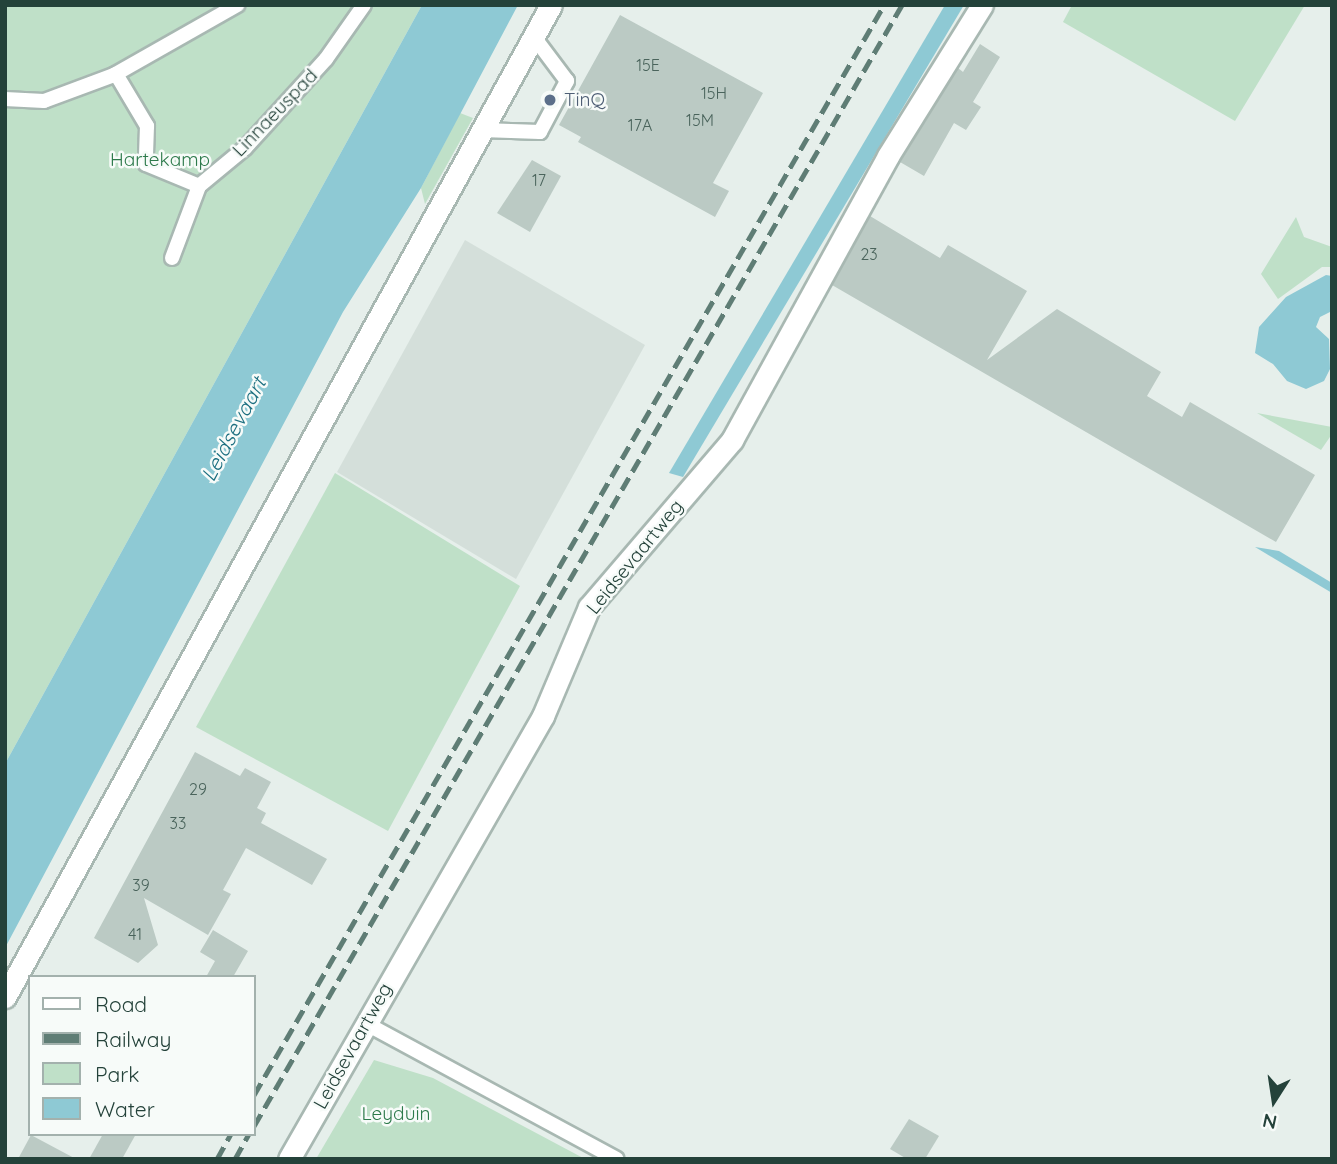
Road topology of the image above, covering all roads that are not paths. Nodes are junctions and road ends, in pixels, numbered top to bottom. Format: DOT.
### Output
graph roads {
  1 [pos="237,5"];
  2 [pos="364,5"];
  3 [pos="551,5"];
  4 [pos="982,5"];
  5 [pos="534,37"];
  6 [pos="116,74"];
  7 [pos="5,99"];
  8 [pos="482,130"];
  9 [pos="199,186"];
  10 [pos="172,258"];
  11 [pos="5,996"];
  12 [pos="365,1023"];
  13 [pos="289,1159"];
  14 [pos="618,1159"];
  1 -- 6 [label="lane"];
  2 -- 9 [label="lane, Linnaeuspad"];
  3 -- 5 [label="street"];
  4 -- 12 [label="street, Leidsevaartweg"];
  5 -- 8 [label="street"];
  5 -- 8 [label="lane"];
  6 -- 7 [label="lane"];
  6 -- 9 [label="lane"];
  8 -- 11 [label="street"];
  9 -- 10 [label="lane, Linnaeuspad"];
  12 -- 13 [label="street, Leidsevaartweg"];
  12 -- 14 [label="lane"];
}
